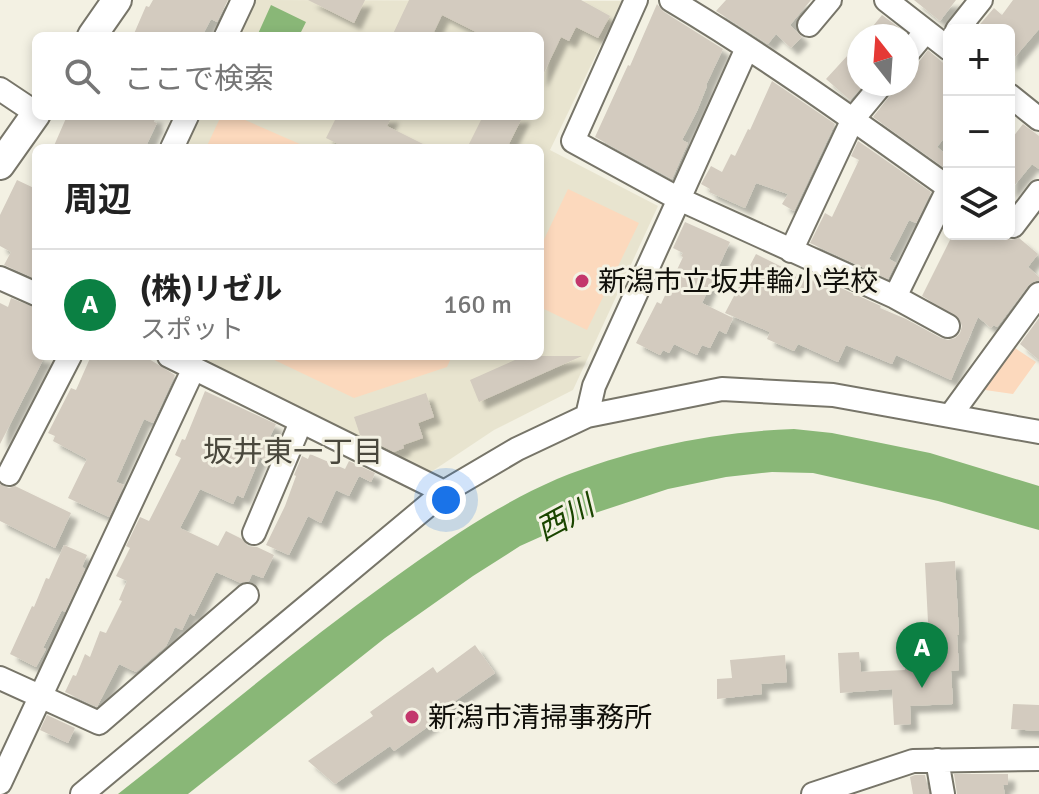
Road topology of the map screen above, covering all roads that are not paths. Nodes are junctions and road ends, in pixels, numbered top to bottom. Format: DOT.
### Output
graph roads {
  1 [pos="117,0"];
  2 [pos="243,0"];
  3 [pos="636,0"];
  4 [pos="671,0"];
  5 [pos="830,0"];
  6 [pos="886,0"];
  7 [pos="981,0"];
  8 [pos="701,7"];
  9 [pos="963,24"];
  10 [pos="809,25"];
  11 [pos="926,31"];
  12 [pos="95,32"];
  13 [pos="228,32"];
  14 [pos="943,38"];
  15 [pos="919,39"];
  16 [pos="747,48"];
  17 [pos="0,89"];
  18 [pos="872,96"];
  19 [pos="1010,96"];
  20 [pos="32,111"];
  21 [pos="853,119"];
  22 [pos="1039,119"];
  23 [pos="32,120"];
  24 [pos="185,120"];
  25 [pos="174,144"];
  26 [pos="0,165"];
  27 [pos="943,184"];
  28 [pos="1039,192"];
  29 [pos="679,199"];
  30 [pos="943,200"];
  31 [pos="1015,223"];
  32 [pos="791,251"];
  33 [pos="0,278"];
  34 [pos="32,292"];
  35 [pos="1039,294"];
  36 [pos="895,297"];
  37 [pos="948,326"];
  38 [pos="68,360"];
  39 [pos="177,360"];
  40 [pos="194,368"];
  41 [pos="587,416"];
  42 [pos="950,416"];
  43 [pos="301,422"];
  44 [pos="1039,432"];
  45 [pos="9,474"];
  46 [pos="444,492"];
  47 [pos="254,533"];
  48 [pos="247,595"];
  49 [pos="0,678"];
  50 [pos="41,697"];
  51 [pos="1039,759"];
  52 [pos="937,760"];
  53 [pos="0,783"];
  54 [pos="82,794"];
  55 [pos="813,794"];
  56 [pos="943,794"];
  1 -- 12 [label="street"];
  2 -- 13 [label="street"];
  3 -- 29 [label="street"];
  4 -- 8 [label="street"];
  5 -- 10 [label="street"];
  6 -- 11 [label="street"];
  7 -- 9 [label="street"];
  8 -- 16 [label="street"];
  11 -- 14 [label="street"];
  11 -- 15 [label="street"];
  16 -- 21 [label="street"];
  16 -- 29 [label="street"];
  17 -- 20 [label="street"];
  18 -- 21 [label="street"];
  19 -- 22 [label="street"];
  21 -- 27 [label="street"];
  21 -- 32 [label="street"];
  23 -- 26 [label="street"];
  24 -- 25 [label="street"];
  28 -- 31 [label="street"];
  29 -- 32 [label="street"];
  29 -- 41 [label="street"];
  30 -- 36 [label="street"];
  32 -- 36 [label="street"];
  33 -- 34 [label="street"];
  35 -- 42 [label="street"];
  36 -- 37 [label="street"];
  38 -- 45 [label="street"];
  39 -- 40 [label="street"];
  40 -- 43 [label="street"];
  40 -- 50 [label="street"];
  41 -- 42 [label="street"];
  41 -- 46 [label="street"];
  42 -- 44 [label="street"];
  43 -- 46 [label="street"];
  43 -- 47 [label="street"];
  46 -- 54 [label="street"];
  48 -- 50 [label="street"];
  49 -- 50 [label="street"];
  50 -- 53 [label="street"];
  51 -- 52 [label="street"];
  52 -- 55 [label="street"];
  52 -- 56 [label="street"];
}
